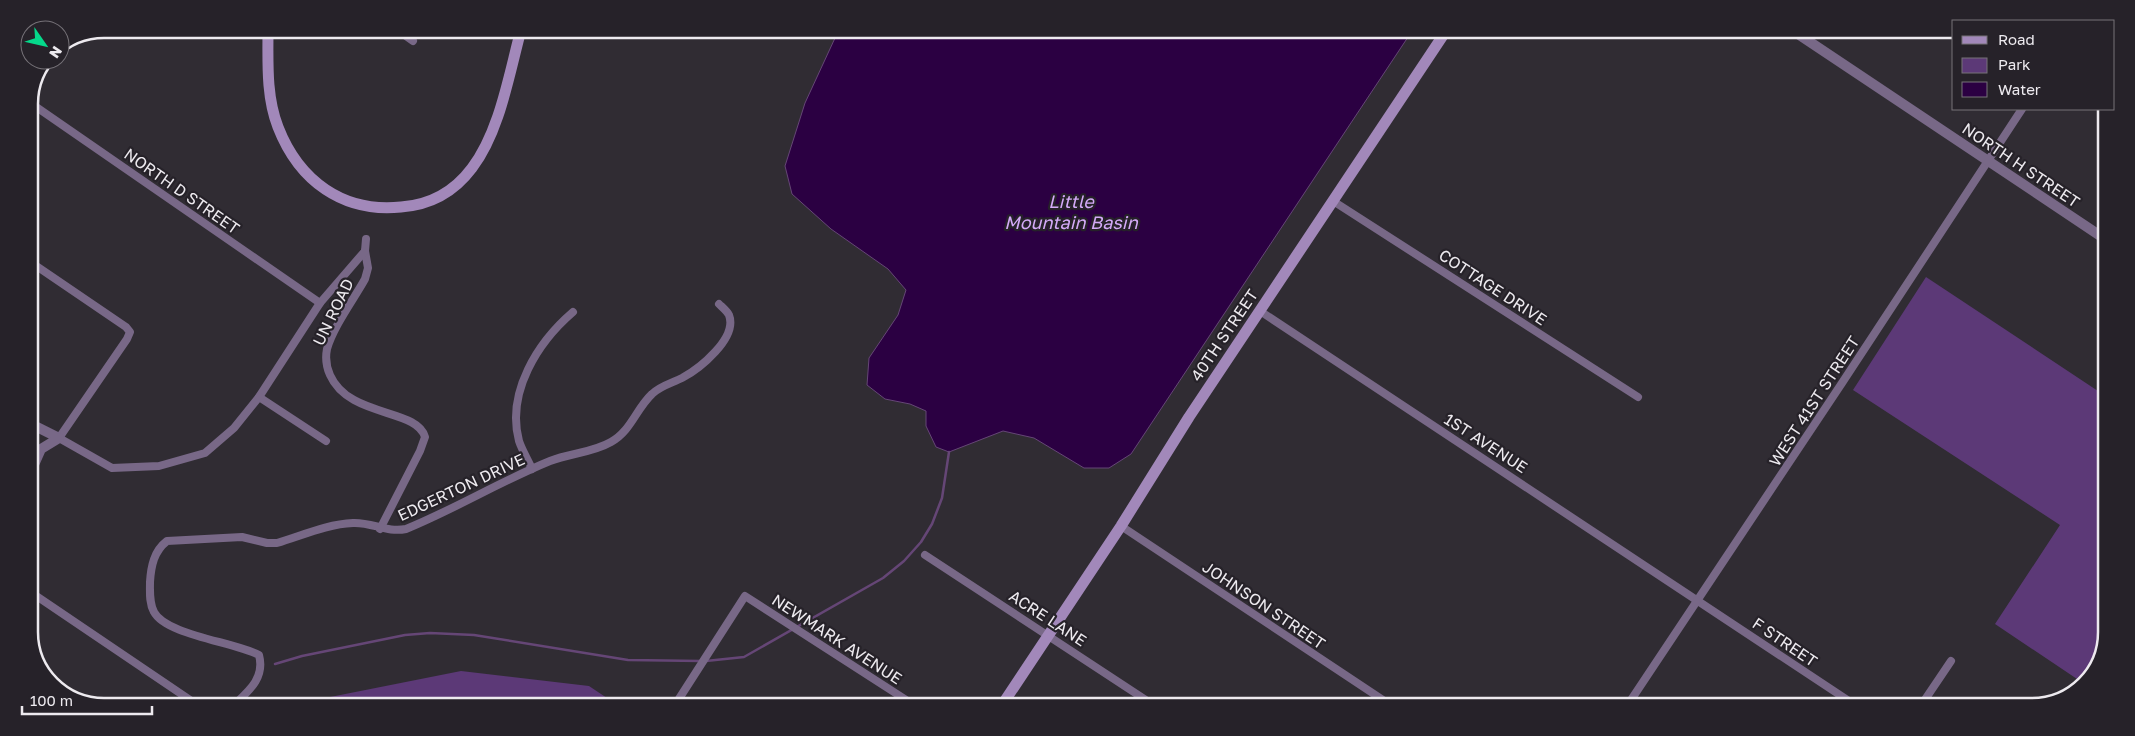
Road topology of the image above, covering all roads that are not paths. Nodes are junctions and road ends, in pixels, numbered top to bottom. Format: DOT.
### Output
graph roads {
  1 [pos="268,38"];
  2 [pos="409,38"];
  3 [pos="519,38"];
  4 [pos="1441,38"];
  5 [pos="1804,38"];
  6 [pos="413,41"];
  7 [pos="38,108"];
  8 [pos="2021,110"];
  9 [pos="1988,160"];
  10 [pos="1333,201"];
  11 [pos="2097,234"];
  12 [pos="366,239"];
  13 [pos="365,252"];
  14 [pos="38,267"];
  15 [pos="320,303"];
  16 [pos="719,304"];
  17 [pos="1260,311"];
  18 [pos="573,312"];
  19 [pos="259,397"];
  20 [pos="1638,397"];
  21 [pos="38,428"];
  22 [pos="59,438"];
  23 [pos="326,441"];
  24 [pos="38,456"];
  25 [pos="532,469"];
  26 [pos="1121,526"];
  27 [pos="380,529"];
  28 [pos="925,555"];
  29 [pos="38,597"];
  30 [pos="1697,599"];
  31 [pos="1049,635"];
  32 [pos="1951,661"];
  33 [pos="187,698"];
  34 [pos="242,698"];
  35 [pos="679,698"];
  36 [pos="903,698"];
  37 [pos="1007,698"];
  38 [pos="1143,698"];
  39 [pos="1380,698"];
  40 [pos="1632,698"];
  41 [pos="1845,698"];
  42 [pos="1926,698"];
  1 -- 3 [label="main road"];
  2 -- 6 [label="street"];
  4 -- 10 [label="main road, 40TH STREET"];
  5 -- 9 [label="street, NORTH H STREET"];
  7 -- 15 [label="street, NORTH D STREET"];
  8 -- 9 [label="street, WEST 41ST STREET"];
  9 -- 11 [label="street, NORTH H STREET"];
  9 -- 30 [label="street, WEST 41ST STREET"];
  10 -- 17 [label="main road, 40TH STREET"];
  10 -- 20 [label="street, COTTAGE DRIVE"];
  12 -- 13 [label="street"];
  13 -- 15 [label="street"];
  13 -- 27 [label="street, UN ROAD"];
  14 -- 22 [label="street"];
  15 -- 19 [label="street"];
  16 -- 25 [label="street, EDGERTON DRIVE"];
  17 -- 26 [label="main road, 40TH STREET"];
  17 -- 30 [label="street, 1ST AVENUE"];
  18 -- 25 [label="street"];
  19 -- 22 [label="street"];
  19 -- 23 [label="street"];
  21 -- 22 [label="street"];
  22 -- 24 [label="street"];
  25 -- 27 [label="street, EDGERTON DRIVE"];
  26 -- 31 [label="main road, 40TH STREET"];
  26 -- 39 [label="street, JOHNSON STREET"];
  27 -- 34 [label="street, EDGERTON DRIVE"];
  28 -- 31 [label="street, ACRE LANE"];
  29 -- 33 [label="street"];
  30 -- 40 [label="street, WEST 41ST STREET"];
  30 -- 41 [label="street, F STREET"];
  31 -- 37 [label="main road, 40TH STREET"];
  31 -- 38 [label="street, ACRE LANE"];
  32 -- 42 [label="street"];
  35 -- 36 [label="street, NEWMARK AVENUE"];
}
